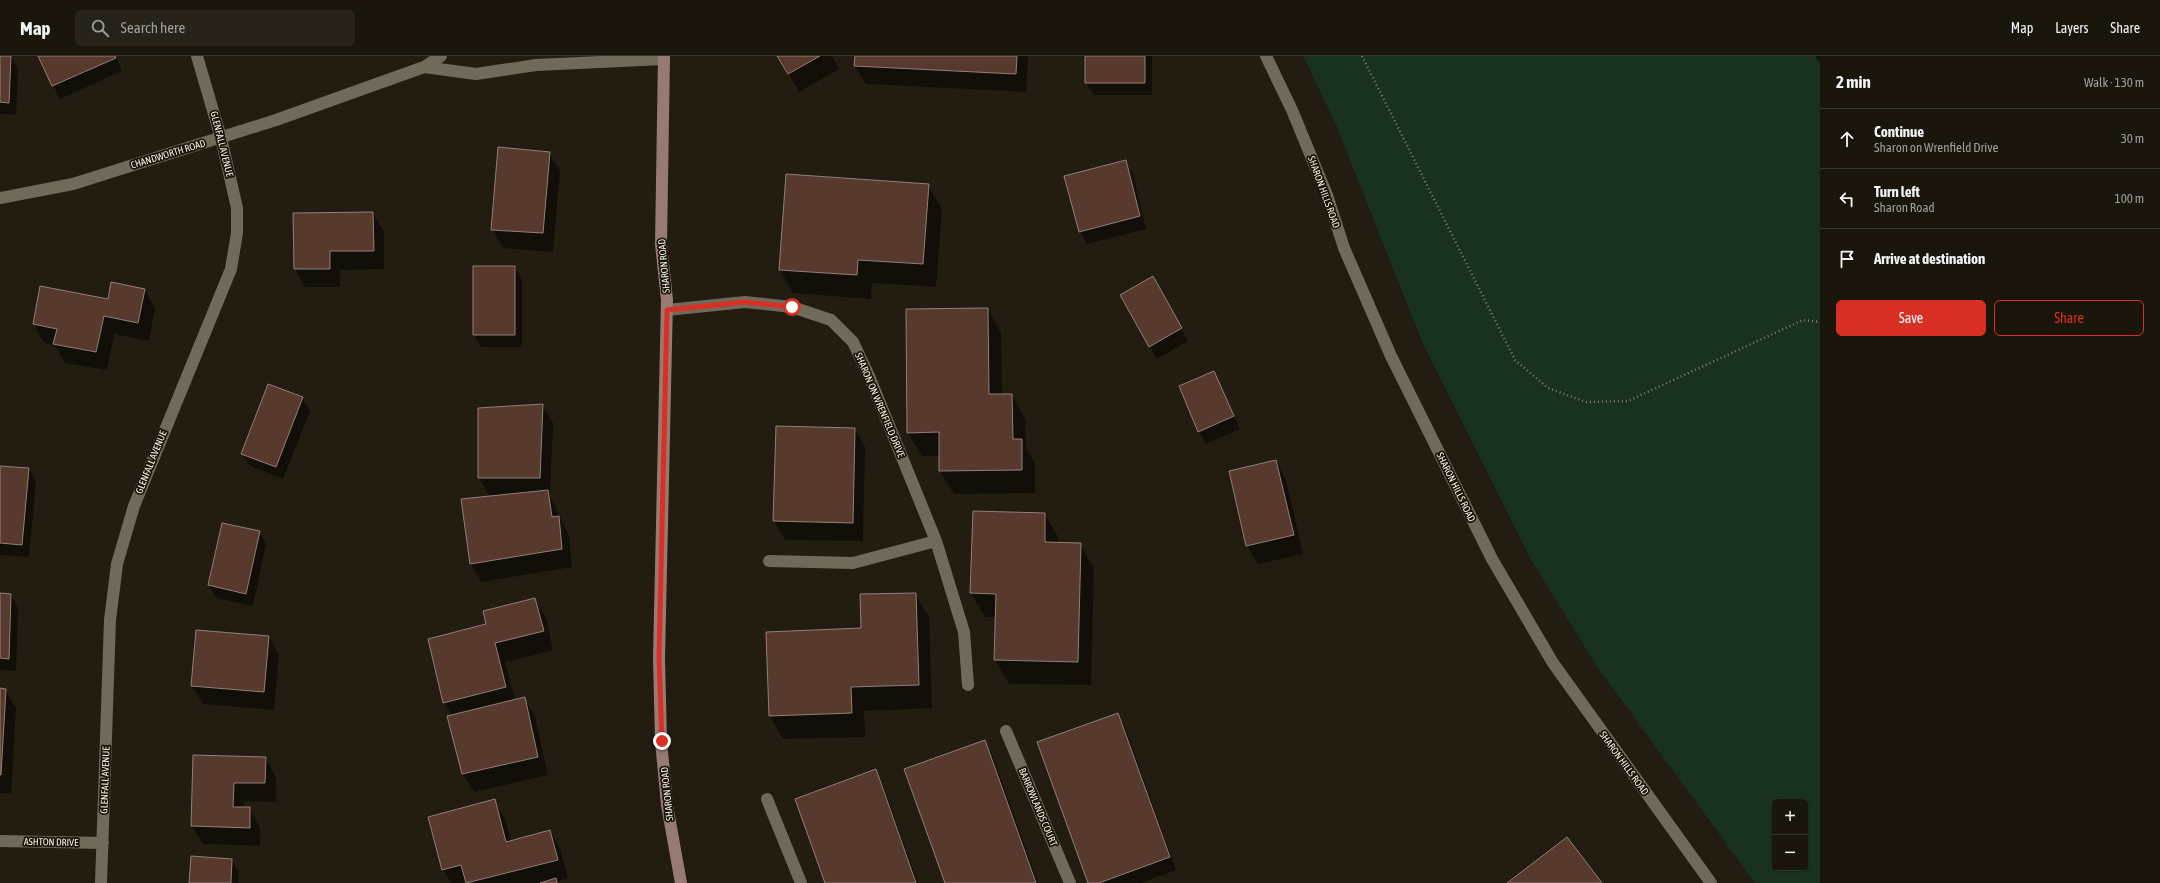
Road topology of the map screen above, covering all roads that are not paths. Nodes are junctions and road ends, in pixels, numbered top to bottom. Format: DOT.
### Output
graph roads {
  1 [pos="197,56"];
  2 [pos="441,56"];
  3 [pos="1266,56"];
  4 [pos="664,57"];
  5 [pos="424,67"];
  6 [pos="222,138"];
  7 [pos="0,198"];
  8 [pos="667,310"];
  9 [pos="936,541"];
  10 [pos="769,561"];
  11 [pos="968,685"];
  12 [pos="1006,731"];
  13 [pos="767,799"];
  14 [pos="0,841"];
  15 [pos="103,843"];
  16 [pos="101,883"];
  17 [pos="680,883"];
  18 [pos="800,883"];
  19 [pos="1070,883"];
  20 [pos="1711,883"];
  1 -- 6 [label="street, GLENFALL AVENUE"];
  2 -- 5 [label="street, CHANDWORTH ROAD"];
  3 -- 20 [label="street, SHARON HILLS ROAD"];
  4 -- 5 [label="street, CHANDWORTH ROAD"];
  4 -- 8 [label="main road, SHARON ROAD"];
  5 -- 6 [label="street, CHANDWORTH ROAD"];
  6 -- 7 [label="street, CHANDWORTH ROAD"];
  6 -- 15 [label="street, GLENFALL AVENUE"];
  8 -- 9 [label="street, SHARON ON WRENFIELD DRIVE"];
  8 -- 17 [label="main road, SHARON ROAD"];
  9 -- 10 [label="street"];
  9 -- 11 [label="street, SHARON ON WRENFIELD DRIVE"];
  12 -- 19 [label="street, BARROWLANDS COURT"];
  13 -- 18 [label="street"];
  14 -- 15 [label="street, ASHTON DRIVE"];
  15 -- 16 [label="street, GLENFALL AVENUE"];
}
